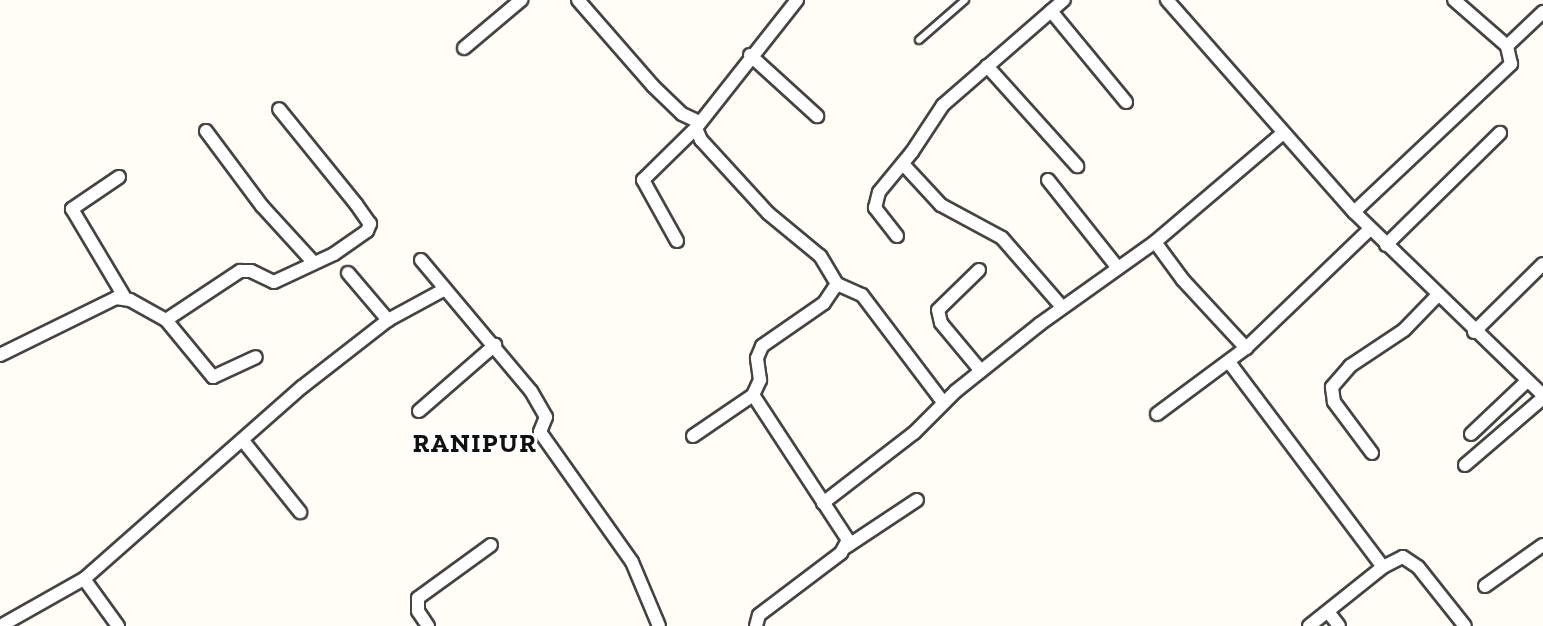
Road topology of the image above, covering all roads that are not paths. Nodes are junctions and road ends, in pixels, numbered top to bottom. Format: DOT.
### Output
graph roads {
  1 [pos="521,0"];
  2 [pos="578,0"];
  3 [pos="797,0"];
  4 [pos="965,0"];
  5 [pos="1064,0"];
  6 [pos="1167,0"];
  7 [pos="1454,0"];
  8 [pos="1051,11"];
  9 [pos="1543,12"];
  10 [pos="919,40"];
  11 [pos="1507,46"];
  12 [pos="464,48"];
  13 [pos="750,55"];
  14 [pos="987,66"];
  15 [pos="1126,102"];
  16 [pos="279,109"];
  17 [pos="817,116"];
  18 [pos="698,125"];
  19 [pos="206,131"];
  20 [pos="1500,133"];
  21 [pos="1282,134"];
  22 [pos="903,164"];
  23 [pos="1077,166"];
  24 [pos="119,177"];
  25 [pos="1048,180"];
  26 [pos="1354,212"];
  27 [pos="1370,229"];
  28 [pos="897,236"];
  29 [pos="677,241"];
  30 [pos="1155,242"];
  31 [pos="1386,244"];
  32 [pos="421,260"];
  33 [pos="314,262"];
  34 [pos="1543,264"];
  35 [pos="1118,268"];
  36 [pos="979,270"];
  37 [pos="348,273"];
  38 [pos="837,284"];
  39 [pos="445,289"];
  40 [pos="1437,296"];
  41 [pos="125,298"];
  42 [pos="1062,307"];
  43 [pos="166,320"];
  44 [pos="388,320"];
  45 [pos="1474,332"];
  46 [pos="495,345"];
  47 [pos="1246,348"];
  48 [pos="0,355"];
  49 [pos="256,357"];
  50 [pos="1229,362"];
  51 [pos="981,371"];
  52 [pos="1527,381"];
  53 [pos="753,395"];
  54 [pos="1543,397"];
  55 [pos="943,402"];
  56 [pos="419,411"];
  57 [pos="1157,414"];
  58 [pos="1472,434"];
  59 [pos="693,436"];
  60 [pos="244,442"];
  61 [pos="1372,453"];
  62 [pos="1465,465"];
  63 [pos="917,500"];
  64 [pos="823,503"];
  65 [pos="300,512"];
  66 [pos="491,545"];
  67 [pos="1543,545"];
  68 [pos="846,547"];
  69 [pos="1383,567"];
  70 [pos="84,579"];
  71 [pos="1485,586"];
  72 [pos="1329,613"];
  73 [pos="4,624"];
  74 [pos="118,626"];
  75 [pos="428,626"];
  76 [pos="659,626"];
  77 [pos="756,626"];
  78 [pos="1309,626"];
  79 [pos="1339,626"];
  80 [pos="1466,626"];
  1 -- 12 [label="street"];
  2 -- 18 [label="street"];
  3 -- 13 [label="street"];
  4 -- 10 [label="lane"];
  5 -- 8 [label="street"];
  6 -- 21 [label="street"];
  7 -- 11 [label="street"];
  8 -- 14 [label="street"];
  8 -- 15 [label="street"];
  9 -- 11 [label="street"];
  11 -- 26 [label="street"];
  13 -- 17 [label="street"];
  13 -- 18 [label="street"];
  14 -- 22 [label="street"];
  14 -- 23 [label="street"];
  16 -- 33 [label="street"];
  18 -- 29 [label="street"];
  18 -- 38 [label="street"];
  19 -- 33 [label="street"];
  20 -- 31 [label="street"];
  21 -- 26 [label="street"];
  21 -- 30 [label="street"];
  22 -- 28 [label="street"];
  22 -- 42 [label="street"];
  24 -- 41 [label="street"];
  25 -- 35 [label="street"];
  26 -- 27 [label="street"];
  27 -- 31 [label="street"];
  27 -- 47 [label="street"];
  30 -- 35 [label="street"];
  30 -- 47 [label="street"];
  31 -- 40 [label="street"];
  32 -- 39 [label="street"];
  33 -- 43 [label="street"];
  34 -- 45 [label="street"];
  35 -- 42 [label="street"];
  36 -- 51 [label="street"];
  37 -- 44 [label="street"];
  38 -- 53 [label="street"];
  38 -- 55 [label="street"];
  39 -- 44 [label="street"];
  39 -- 46 [label="street"];
  40 -- 45 [label="street"];
  40 -- 61 [label="street"];
  41 -- 43 [label="street"];
  41 -- 48 [label="street"];
  42 -- 51 [label="street"];
  43 -- 49 [label="street"];
  44 -- 60 [label="street"];
  45 -- 52 [label="street"];
  46 -- 56 [label="street"];
  46 -- 76 [label="street"];
  47 -- 50 [label="street"];
  50 -- 57 [label="street"];
  50 -- 69 [label="street"];
  51 -- 55 [label="street"];
  52 -- 54 [label="street"];
  52 -- 58 [label="street"];
  53 -- 59 [label="street"];
  53 -- 64 [label="street"];
  54 -- 62 [label="street"];
  55 -- 64 [label="street"];
  60 -- 65 [label="street"];
  60 -- 70 [label="street"];
  63 -- 68 [label="street"];
  64 -- 68 [label="street"];
  66 -- 75 [label="street"];
  67 -- 71 [label="street"];
  68 -- 77 [label="street"];
  69 -- 72 [label="street"];
  69 -- 80 [label="street"];
  70 -- 73 [label="street"];
  70 -- 74 [label="street"];
  72 -- 78 [label="street"];
  72 -- 79 [label="street"];
}
